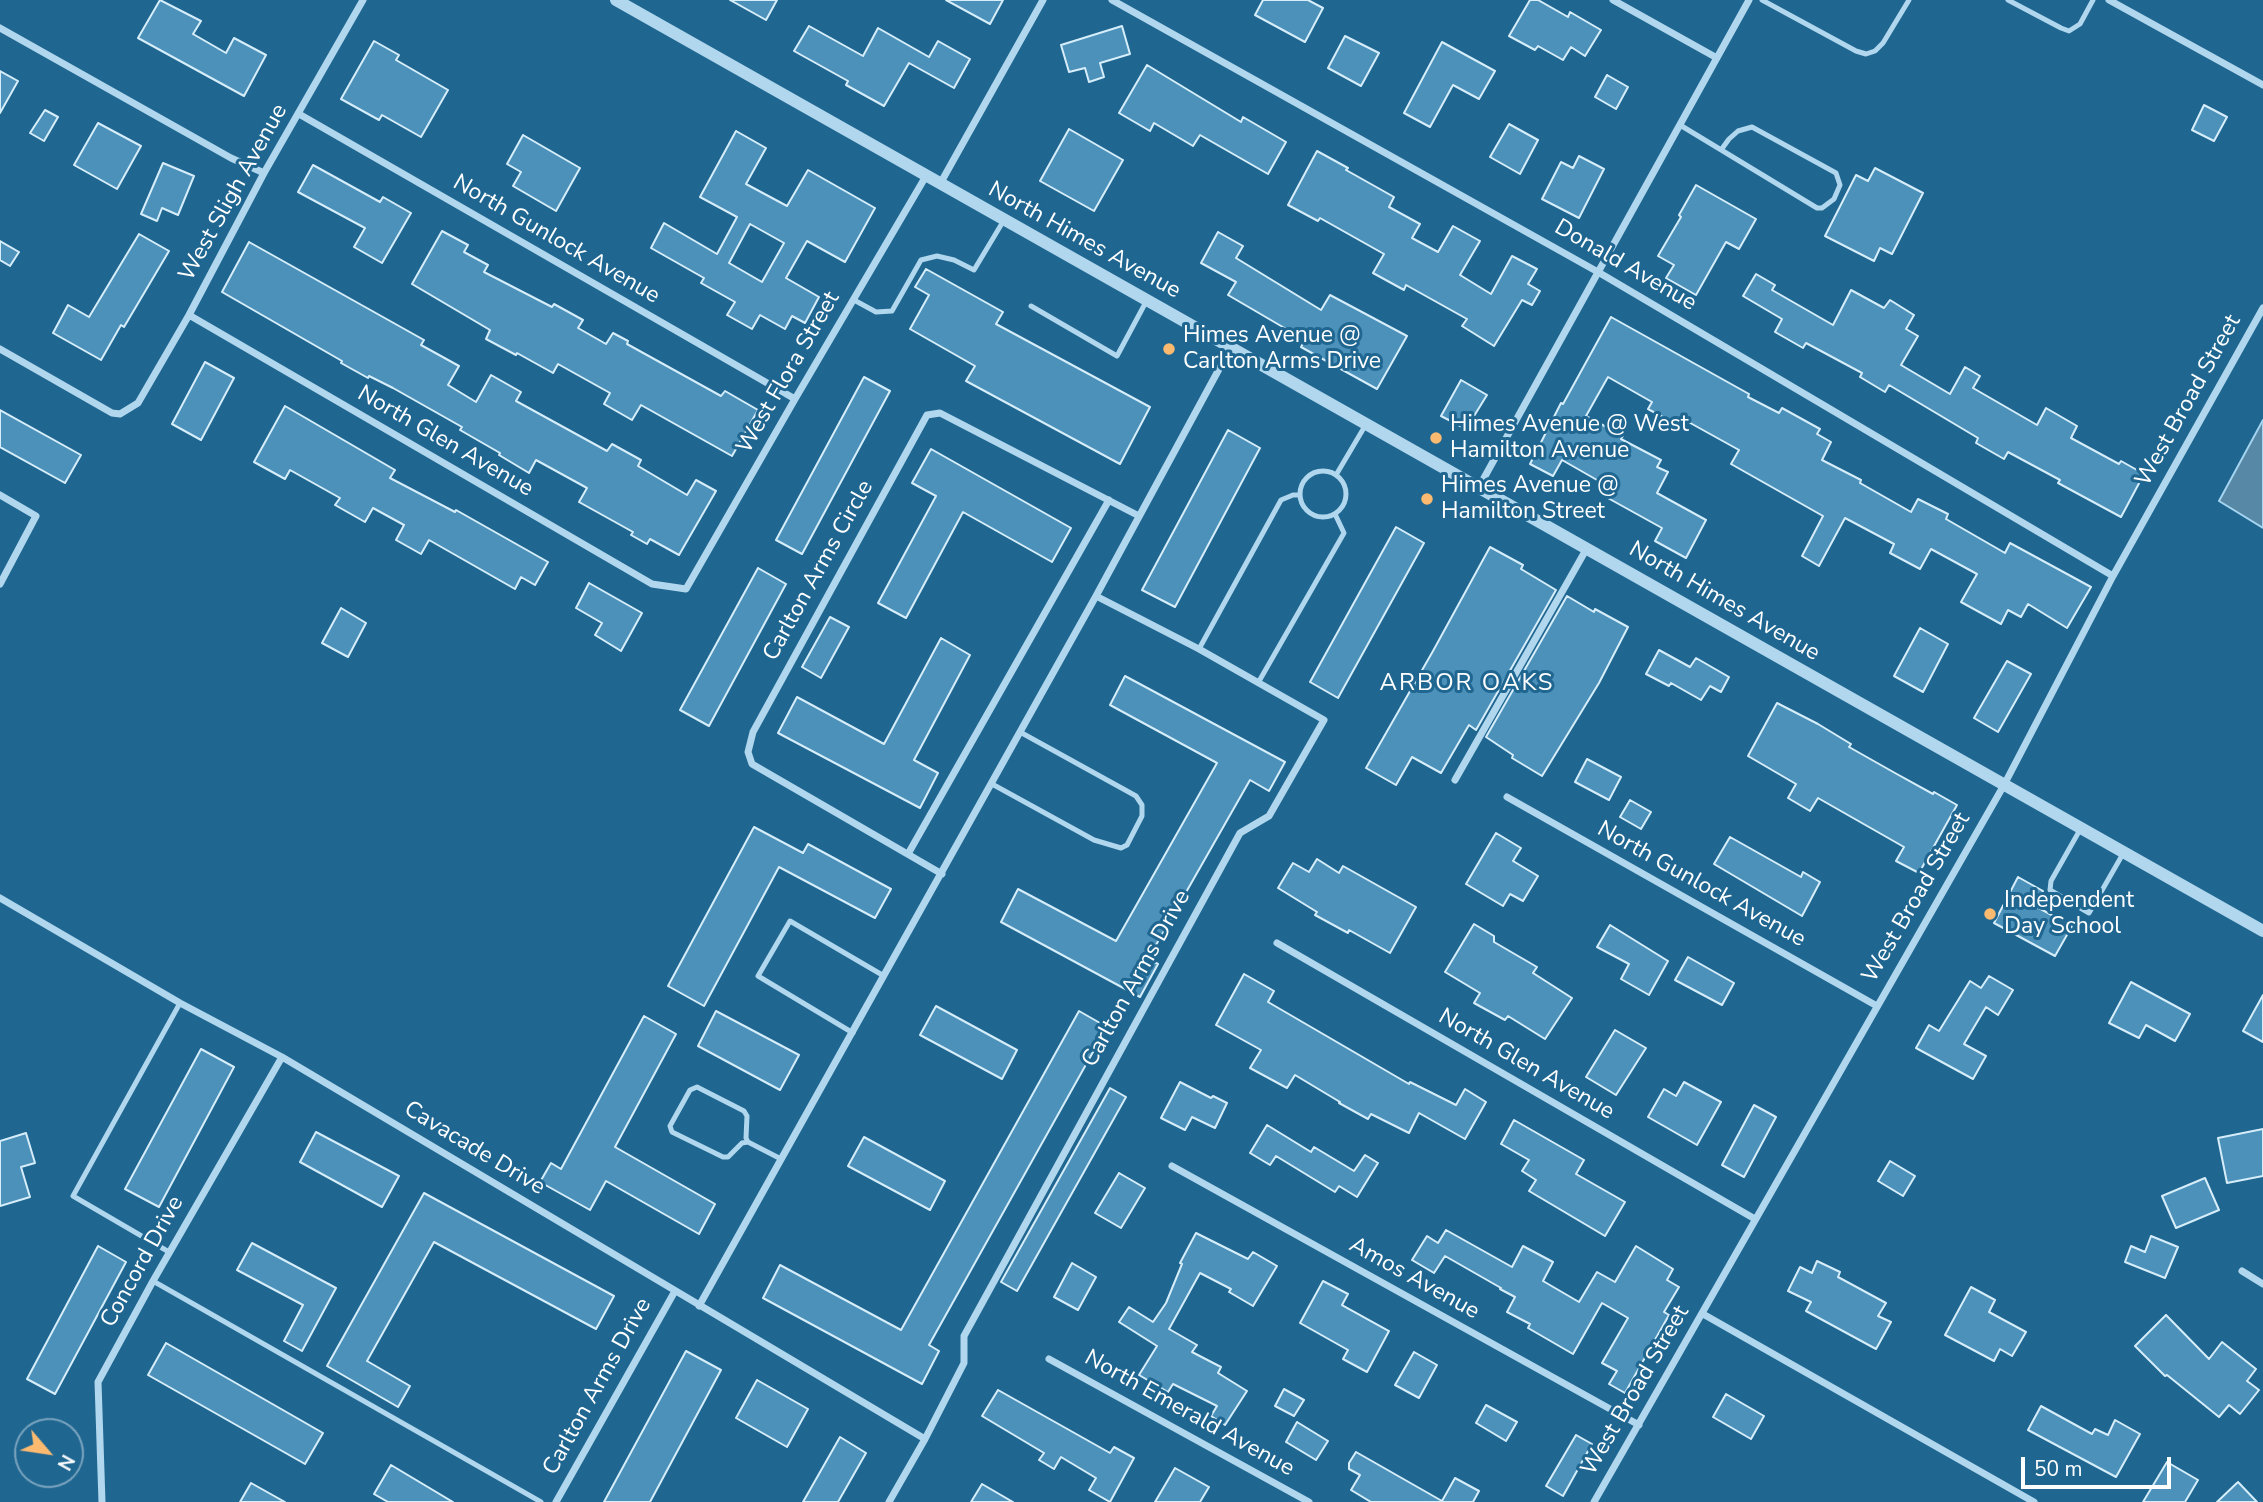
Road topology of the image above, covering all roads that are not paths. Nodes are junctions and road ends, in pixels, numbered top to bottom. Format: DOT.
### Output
graph roads {
  1 [pos="363,0"];
  2 [pos="616,0"];
  3 [pos="1042,0"];
  4 [pos="1112,0"];
  5 [pos="1613,0"];
  6 [pos="1749,0"];
  7 [pos="1762,0"];
  8 [pos="1909,0"];
  9 [pos="2008,0"];
  10 [pos="2093,0"];
  11 [pos="2109,0"];
  12 [pos="0,28"];
  13 [pos="1717,58"];
  14 [pos="2263,85"];
  15 [pos="299,114"];
  16 [pos="1680,125"];
  17 [pos="1721,150"];
  18 [pos="264,173"];
  19 [pos="926,176"];
  20 [pos="940,184"];
  21 [pos="1004,220"];
  22 [pos="1598,272"];
  23 [pos="854,300"];
  24 [pos="1147,300"];
  25 [pos="1031,306"];
  26 [pos="2263,308"];
  27 [pos="189,315"];
  28 [pos="1231,347"];
  29 [pos="0,349"];
  30 [pos="795,399"];
  31 [pos="1367,423"];
  32 [pos="1336,475"];
  33 [pos="1479,487"];
  34 [pos="0,495"];
  35 [pos="1300,495"];
  36 [pos="1109,500"];
  37 [pos="1335,514"];
  38 [pos="1139,516"];
  39 [pos="1587,548"];
  40 [pos="2113,576"];
  41 [pos="0,584"];
  42 [pos="686,589"];
  43 [pos="1096,596"];
  44 [pos="1199,649"];
  45 [pos="1258,683"];
  46 [pos="1020,732"];
  47 [pos="1455,780"];
  48 [pos="992,784"];
  49 [pos="2004,785"];
  50 [pos="1507,797"];
  51 [pos="2081,828"];
  52 [pos="2124,852"];
  53 [pos="908,854"];
  54 [pos="942,874"];
  55 [pos="0,898"];
  56 [pos="2263,931"];
  57 [pos="1277,943"];
  58 [pos="884,976"];
  59 [pos="180,1003"];
  60 [pos="1877,1006"];
  61 [pos="853,1033"];
  62 [pos="282,1057"];
  63 [pos="748,1142"];
  64 [pos="781,1159"];
  65 [pos="1172,1166"];
  66 [pos="1755,1219"];
  67 [pos="169,1252"];
  68 [pos="2242,1271"];
  69 [pos="153,1281"];
  70 [pos="2263,1284"];
  71 [pos="675,1291"];
  72 [pos="699,1306"];
  73 [pos="1703,1314"];
  74 [pos="1049,1359"];
  75 [pos="1639,1425"];
  76 [pos="925,1438"];
  77 [pos="102,1502"];
  78 [pos="541,1502"];
  79 [pos="556,1502"];
  80 [pos="889,1502"];
  81 [pos="1309,1502"];
  82 [pos="1594,1502"];
  83 [pos="2034,1502"];
  1 -- 15 [label="street, West Sligh Avenue"];
  2 -- 19 [label="street, North Himes Avenue"];
  3 -- 20 [label="street"];
  4 -- 22 [label="street, Donald Avenue"];
  5 -- 13 [label="street"];
  6 -- 13 [label="street"];
  7 -- 8 [label="lane"];
  9 -- 10 [label="lane"];
  11 -- 14 [label="street"];
  12 -- 18 [label="street"];
  13 -- 16 [label="street"];
  15 -- 18 [label="street, West Sligh Avenue"];
  15 -- 30 [label="street, North Gunlock Avenue"];
  16 -- 17 [label="lane"];
  16 -- 22 [label="street"];
  17 -- 17 [label="lane"];
  18 -- 27 [label="street, West Sligh Avenue"];
  19 -- 20 [label="street, North Himes Avenue"];
  19 -- 23 [label="street, West Flora Street"];
  20 -- 21 [label="street, North Himes Avenue"];
  21 -- 23 [label="lane"];
  21 -- 24 [label="street, North Himes Avenue"];
  22 -- 33 [label="street"];
  22 -- 40 [label="street, Donald Avenue"];
  23 -- 30 [label="street, West Flora Street"];
  24 -- 25 [label="lane"];
  24 -- 28 [label="street, North Himes Avenue"];
  26 -- 40 [label="street, West Broad Street"];
  27 -- 29 [label="street, West Sligh Avenue"];
  27 -- 42 [label="street, North Glen Avenue"];
  28 -- 31 [label="street, North Himes Avenue"];
  28 -- 38 [label="street"];
  30 -- 42 [label="street, West Flora Street"];
  31 -- 32 [label="lane"];
  31 -- 33 [label="street, North Himes Avenue"];
  32 -- 35 [label="lane"];
  32 -- 37 [label="lane"];
  33 -- 39 [label="street, North Himes Avenue"];
  34 -- 41 [label="street"];
  35 -- 37 [label="lane"];
  35 -- 44 [label="lane"];
  36 -- 38 [label="street, Carlton Arms Circle"];
  36 -- 53 [label="street"];
  36 -- 53 [label="street, Carlton Arms Circle"];
  37 -- 45 [label="lane"];
  38 -- 43 [label="street"];
  39 -- 47 [label="street"];
  39 -- 49 [label="street, North Himes Avenue"];
  40 -- 49 [label="street, West Broad Street"];
  43 -- 44 [label="street, Carlton Arms Drive"];
  43 -- 46 [label="street"];
  44 -- 45 [label="street, Carlton Arms Drive"];
  45 -- 76 [label="street, Carlton Arms Drive"];
  46 -- 48 [label="street"];
  46 -- 48 [label="lane"];
  48 -- 54 [label="street"];
  49 -- 51 [label="street, North Himes Avenue"];
  49 -- 60 [label="street, West Broad Street"];
  50 -- 60 [label="street, North Gunlock Avenue"];
  51 -- 52 [label="street, North Himes Avenue"];
  51 -- 52 [label="lane"];
  52 -- 56 [label="street, North Himes Avenue"];
  53 -- 54 [label="street, Carlton Arms Circle"];
  54 -- 58 [label="street"];
  55 -- 59 [label="street, Cavacade Drive"];
  57 -- 66 [label="street, North Glen Avenue"];
  58 -- 61 [label="street"];
  58 -- 61 [label="lane"];
  59 -- 62 [label="street, Cavacade Drive"];
  59 -- 67 [label="lane"];
  60 -- 66 [label="street, West Broad Street"];
  61 -- 64 [label="street"];
  62 -- 67 [label="street, Concord Drive"];
  62 -- 71 [label="street, Cavacade Drive"];
  63 -- 63 [label="lane"];
  63 -- 64 [label="lane"];
  64 -- 72 [label="street"];
  65 -- 75 [label="street, Amos Avenue"];
  66 -- 73 [label="street, West Broad Street"];
  67 -- 69 [label="street, Concord Drive"];
  68 -- 70 [label="street"];
  69 -- 77 [label="street, Concord Drive"];
  69 -- 78 [label="lane"];
  71 -- 72 [label="street, Cavacade Drive"];
  71 -- 79 [label="street, Carlton Arms Drive"];
  72 -- 76 [label="street, Cavacade Drive"];
  73 -- 75 [label="street, West Broad Street"];
  73 -- 83 [label="street"];
  74 -- 81 [label="street, North Emerald Avenue"];
  75 -- 82 [label="street, West Broad Street"];
  76 -- 80 [label="street, Carlton Arms Drive"];
}
